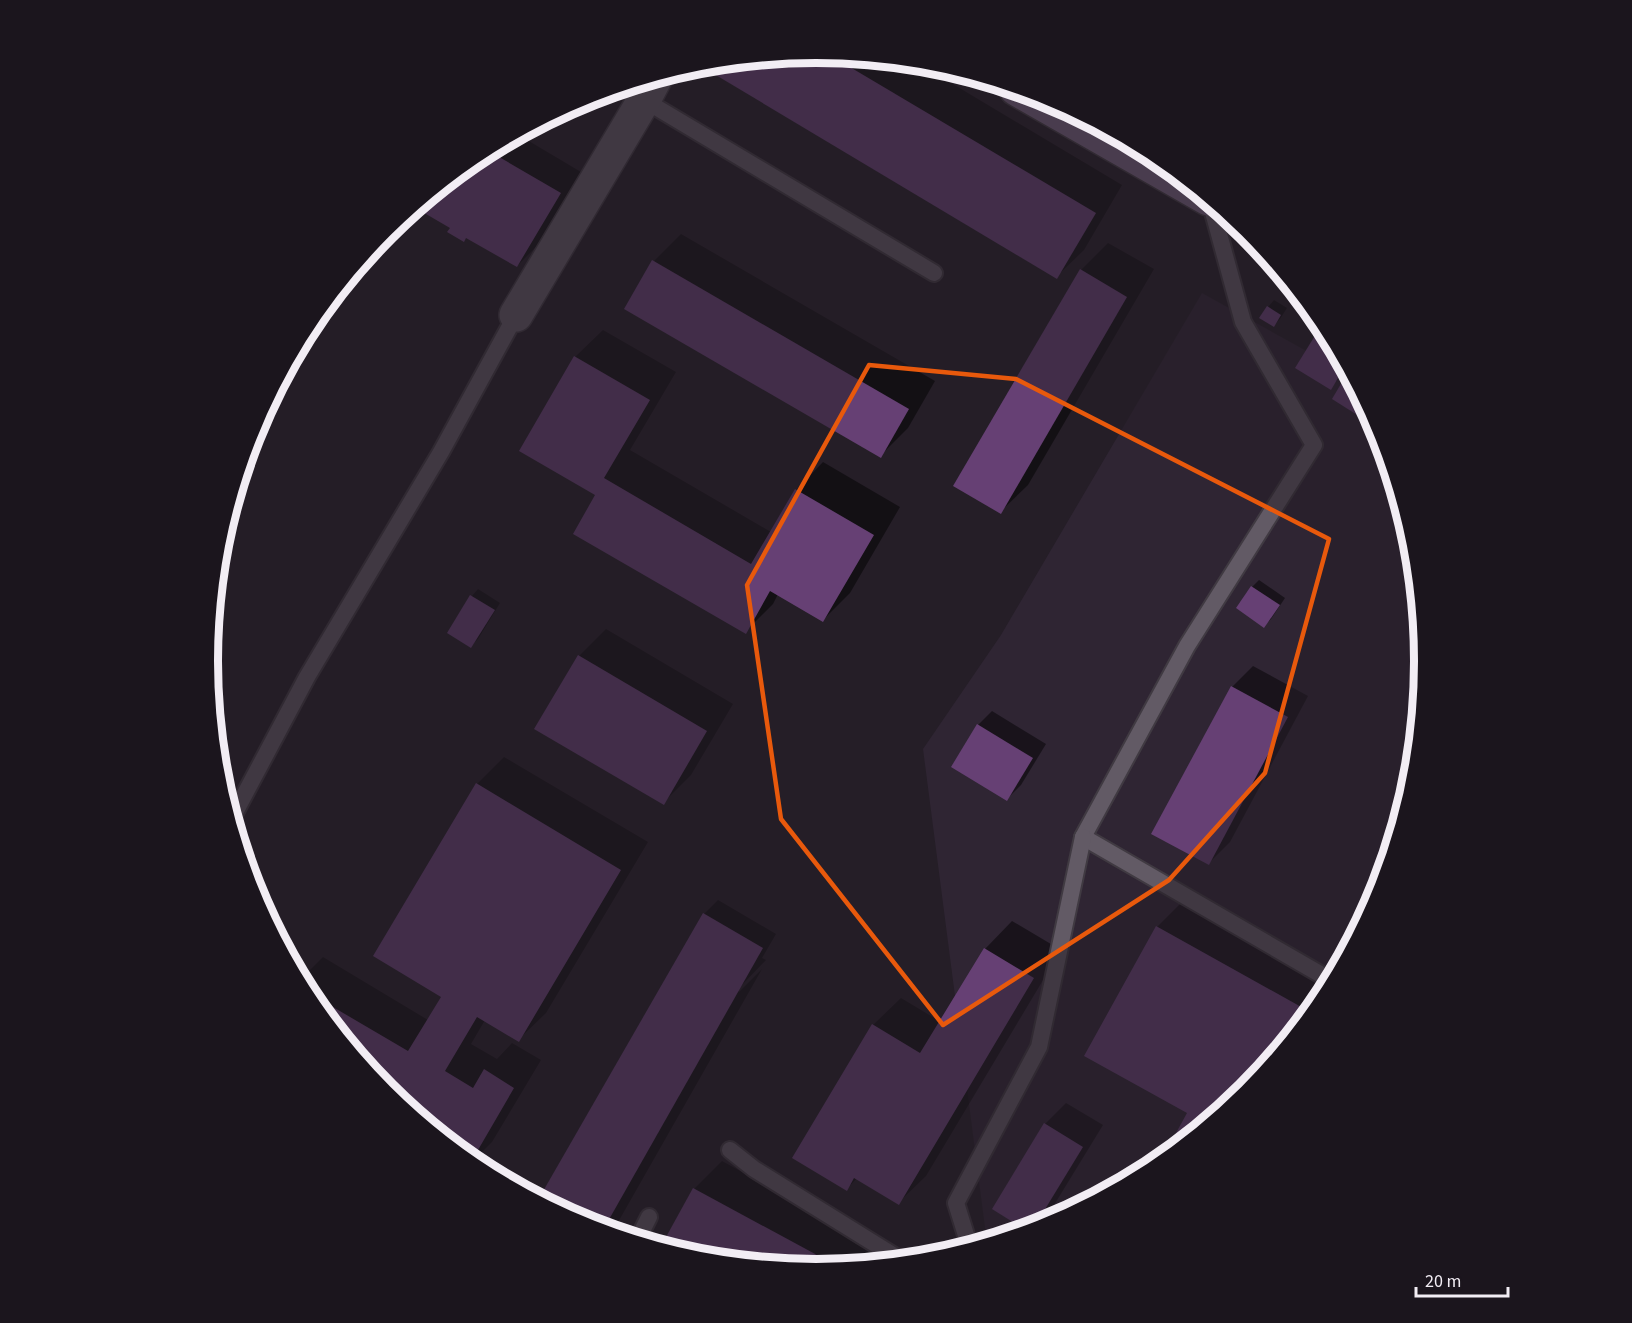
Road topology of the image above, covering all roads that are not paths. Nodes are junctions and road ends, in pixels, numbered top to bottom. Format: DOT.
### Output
graph roads {
  1 [pos="650,88"];
  2 [pos="1070,120"];
  3 [pos="1158,171"];
  4 [pos="1213,214"];
  5 [pos="934,273"];
  6 [pos="516,315"];
  7 [pos="236,810"];
  8 [pos="1083,837"];
  9 [pos="1325,977"];
  10 [pos="730,1150"];
  11 [pos="649,1217"];
  12 [pos="640,1233"];
  13 [pos="968,1241"];
  14 [pos="893,1255"];
  1 -- 5 [label="lane"];
  1 -- 6 [label="street"];
  2 -- 3 [label="main road"];
  4 -- 8 [label="lane"];
  6 -- 7 [label="lane"];
  8 -- 9 [label="lane"];
  8 -- 13 [label="lane"];
  10 -- 14 [label="lane"];
  11 -- 12 [label="lane"];
}
